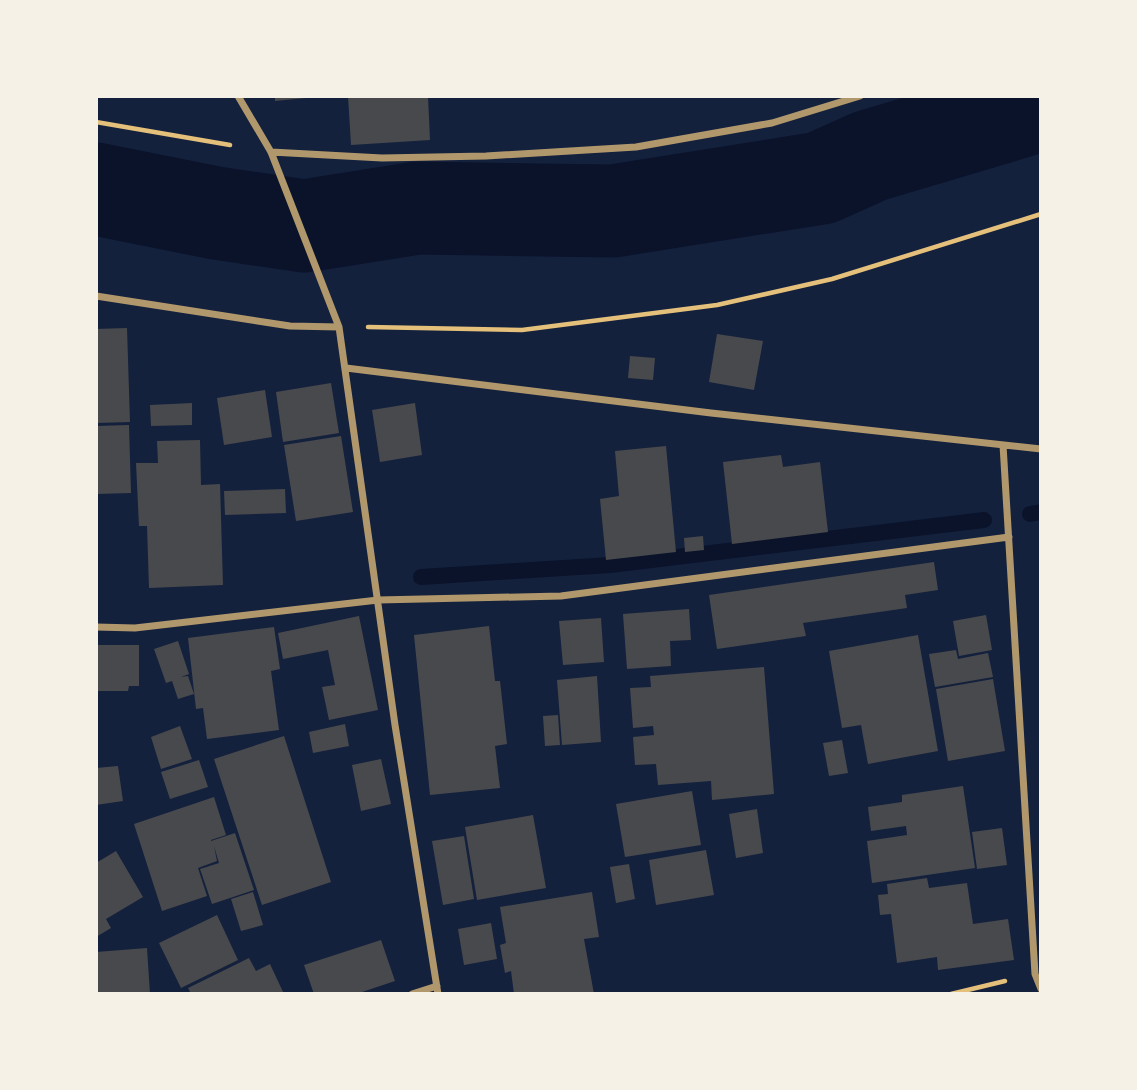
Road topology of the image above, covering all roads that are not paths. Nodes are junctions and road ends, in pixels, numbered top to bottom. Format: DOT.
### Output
graph roads {
  1 [pos="238,96"];
  2 [pos="860,96"];
  3 [pos="271,152"];
  4 [pos="96,296"];
  5 [pos="339,327"];
  6 [pos="346,368"];
  7 [pos="1003,445"];
  8 [pos="1041,449"];
  9 [pos="1009,537"];
  10 [pos="378,600"];
  11 [pos="96,627"];
  12 [pos="1041,989"];
  13 [pos="438,990"];
  14 [pos="412,994"];
  1 -- 3 [label="street"];
  2 -- 3 [label="street"];
  3 -- 5 [label="street"];
  4 -- 5 [label="street"];
  5 -- 6 [label="street"];
  6 -- 7 [label="street"];
  6 -- 10 [label="street"];
  7 -- 8 [label="street"];
  7 -- 9 [label="street"];
  9 -- 10 [label="street"];
  9 -- 12 [label="street"];
  10 -- 11 [label="street"];
  10 -- 13 [label="street"];
  13 -- 14 [label="street"];
}
